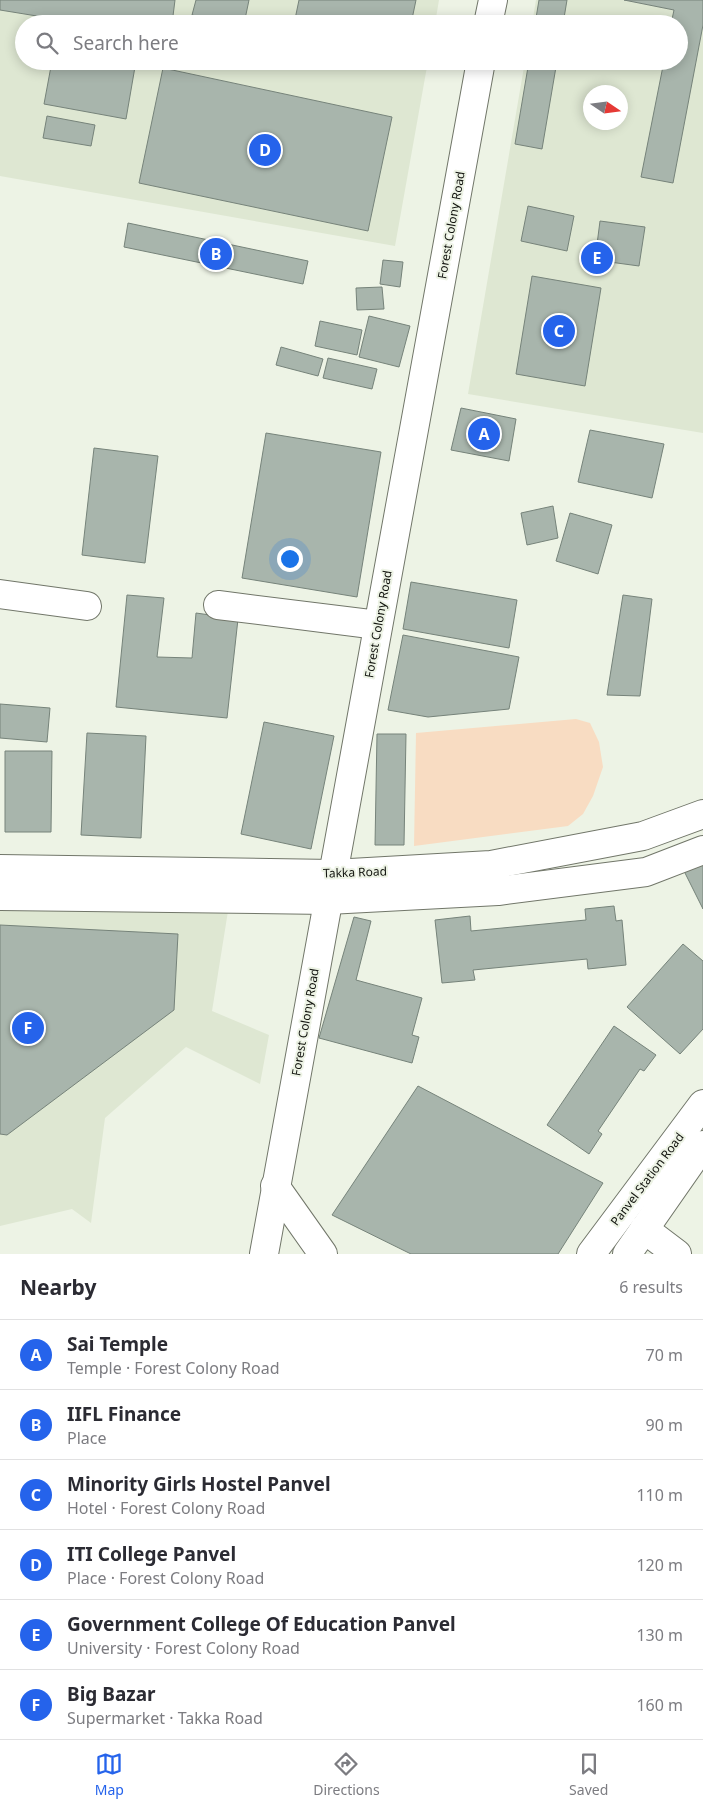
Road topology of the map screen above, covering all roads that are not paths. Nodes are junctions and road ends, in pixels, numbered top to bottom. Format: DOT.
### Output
graph roads {
  1 [pos="493,0"];
  2 [pos="490,15"];
  3 [pos="480,70"];
  4 [pos="0,594"];
  5 [pos="87,606"];
  6 [pos="218,606"];
  7 [pos="378,625"];
  8 [pos="703,814"];
  9 [pos="703,850"];
  10 [pos="0,869"];
  11 [pos="333,874"];
  12 [pos="0,896"];
  13 [pos="328,900"];
  14 [pos="703,1104"];
  15 [pos="703,1145"];
  16 [pos="275,1186"];
  17 [pos="644,1229"];
  18 [pos="264,1254"];
  19 [pos="323,1254"];
  20 [pos="591,1254"];
  21 [pos="627,1254"];
  22 [pos="677,1254"];
  1 -- 2 [label="street"];
  3 -- 7 [label="street, Forest Colony Road"];
  4 -- 5 [label="street"];
  6 -- 7 [label="street"];
  7 -- 11 [label="street, Forest Colony Road"];
  8 -- 11 [label="street, Takka Road"];
  9 -- 13 [label="street"];
  10 -- 11 [label="street, Takka Road"];
  11 -- 13 [label="street, Forest Colony Road"];
  12 -- 13 [label="street"];
  13 -- 16 [label="street, Forest Colony Road"];
  14 -- 20 [label="street, Panvel Station Road"];
  15 -- 17 [label="street, Panvel Station Road"];
  16 -- 18 [label="street, Forest Colony Road"];
  16 -- 19 [label="street"];
  17 -- 21 [label="street, Panvel Station Road"];
  17 -- 22 [label="street"];
}
